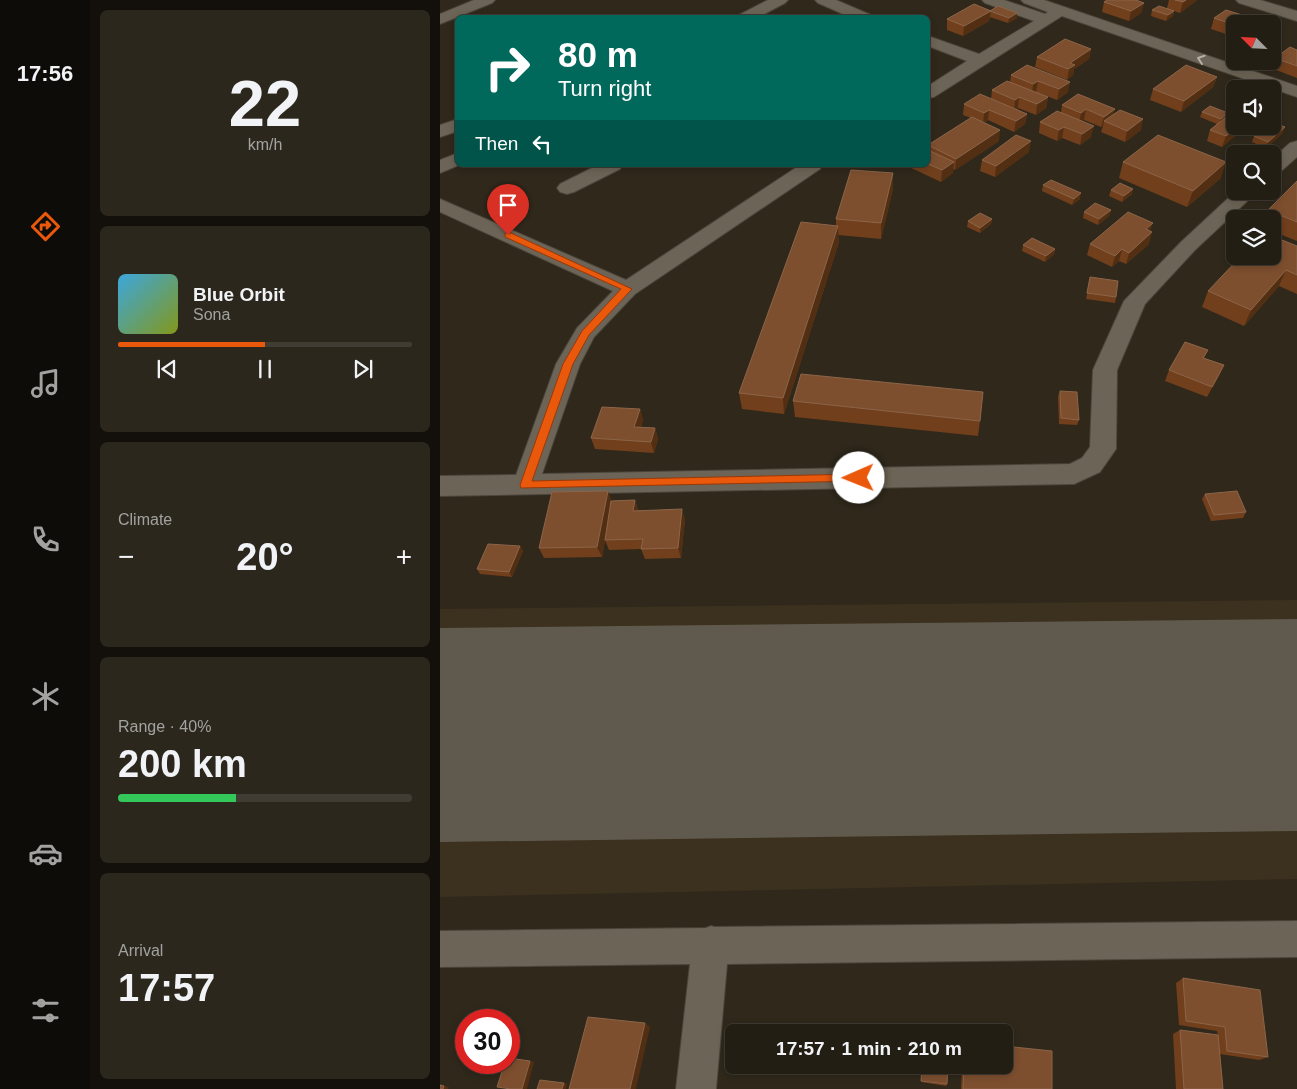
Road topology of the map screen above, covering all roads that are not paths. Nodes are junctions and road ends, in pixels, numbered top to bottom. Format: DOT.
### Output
graph roads {
  1 [pos="487,0"];
  2 [pos="780,0"];
  3 [pos="823,0"];
  4 [pos="990,0"];
  5 [pos="1029,0"];
  6 [pos="1244,0"];
  7 [pos="458,15"];
  8 [pos="750,15"];
  9 [pos="859,15"];
  10 [pos="1054,15"];
  11 [pos="1297,16"];
  12 [pos="930,42"];
  13 [pos="981,61"];
  14 [pos="1226,82"];
  15 [pos="930,92"];
  16 [pos="1297,92"];
  17 [pos="1281,101"];
  18 [pos="1297,107"];
  19 [pos="455,125"];
  20 [pos="440,132"];
  21 [pos="1297,147"];
  22 [pos="455,159"];
  23 [pos="1281,161"];
  24 [pos="440,166"];
  25 [pos="608,167"];
  26 [pos="810,167"];
  27 [pos="567,188"];
  28 [pos="1238,200"];
  29 [pos="440,205"];
  30 [pos="627,289"];
  31 [pos="525,485"];
  32 [pos="440,486"];
  33 [pos="1297,939"];
  34 [pos="711,944"];
  35 [pos="440,949"];
  36 [pos="696,1089"];
  1 -- 7 [label="street"];
  2 -- 8 [label="street"];
  3 -- 9 [label="street"];
  4 -- 10 [label="street"];
  5 -- 10 [label="street"];
  6 -- 11 [label="street"];
  10 -- 13 [label="street"];
  10 -- 14 [label="street"];
  16 -- 10 [label="street, one-way"];
  12 -- 13 [label="street"];
  13 -- 15 [label="street"];
  17 -- 18 [label="street"];
  19 -- 20 [label="street"];
  21 -- 23 [label="street"];
  22 -- 24 [label="street"];
  25 -- 27 [label="street"];
  26 -- 30 [label="street"];
  28 -- 31 [label="street"];
  29 -- 30 [label="street"];
  30 -- 31 [label="street"];
  31 -- 32 [label="street"];
  33 -- 34 [label="street"];
  34 -- 35 [label="street"];
  34 -- 36 [label="street"];
}
